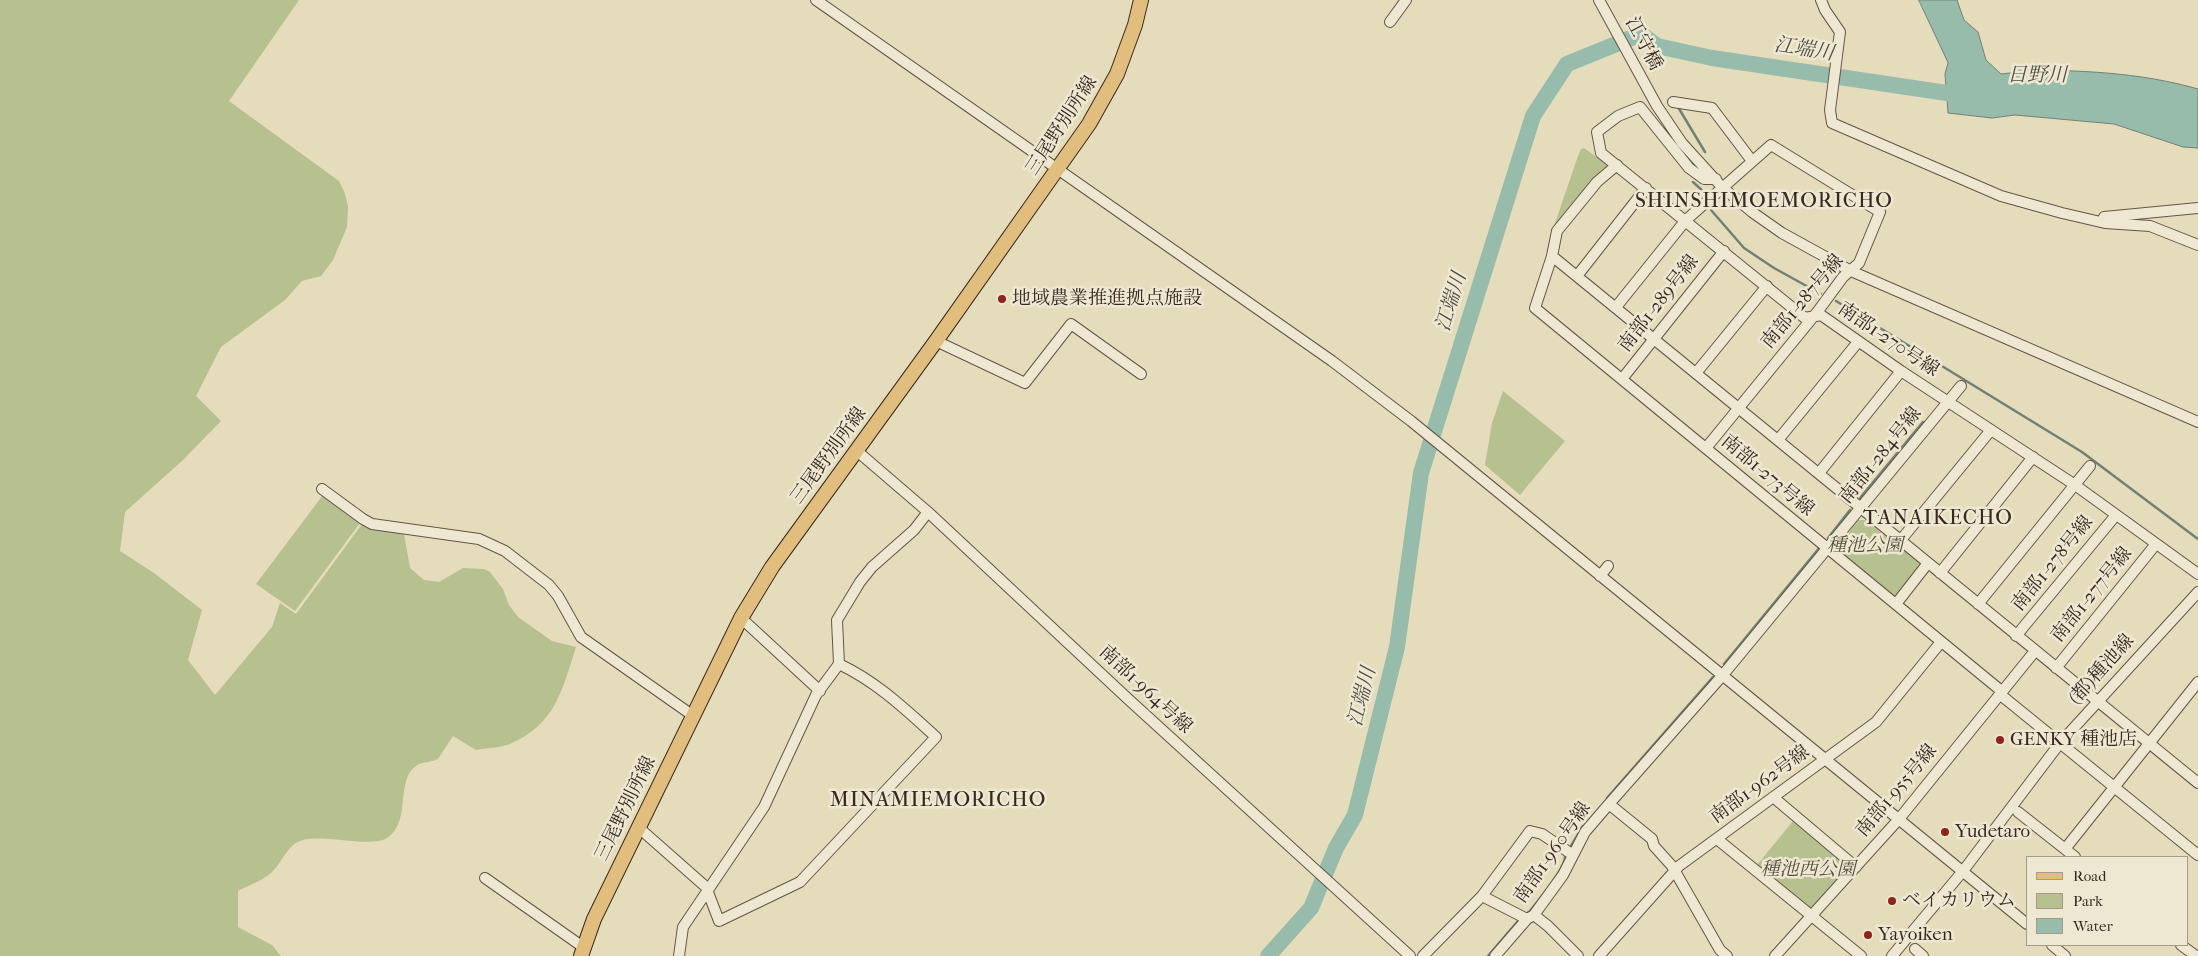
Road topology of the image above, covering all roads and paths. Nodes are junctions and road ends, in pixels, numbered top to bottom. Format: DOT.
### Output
graph roads {
  1 [pos="816,0"];
  2 [pos="1141,0"];
  3 [pos="1406,0"];
  4 [pos="1599,0"];
  5 [pos="1821,0"];
  6 [pos="1390,22"];
  7 [pos="1673,102"];
  8 [pos="1752,161"];
  9 [pos="1616,165"];
  10 [pos="1057,168"];
  11 [pos="1719,183"];
  12 [pos="1646,188"];
  13 [pos="2198,208"];
  14 [pos="2089,218"];
  15 [pos="1686,220"];
  16 [pos="2198,245"];
  17 [pos="1724,251"];
  18 [pos="1552,256"];
  19 [pos="1851,271"];
  20 [pos="1577,276"];
  21 [pos="1767,286"];
  22 [pos="1616,307"];
  23 [pos="1813,317"];
  24 [pos="1654,339"];
  25 [pos="936,341"];
  26 [pos="1858,342"];
  27 [pos="1901,371"];
  28 [pos="1696,373"];
  29 [pos="1141,374"];
  30 [pos="1622,379"];
  31 [pos="1961,386"];
  32 [pos="1948,402"];
  33 [pos="1738,408"];
  34 [pos="2198,422"];
  35 [pos="1991,430"];
  36 [pos="1778,440"];
  37 [pos="1706,448"];
  38 [pos="857,451"];
  39 [pos="2033,456"];
  40 [pos="2090,466"];
  41 [pos="1818,473"];
  42 [pos="2075,485"];
  43 [pos="322,489"];
  44 [pos="1861,508"];
  45 [pos="928,512"];
  46 [pos="2116,515"];
  47 [pos="1900,541"];
  48 [pos="2156,544"];
  49 [pos="1827,548"];
  50 [pos="1928,563"];
  51 [pos="1608,566"];
  52 [pos="1940,573"];
  53 [pos="2198,574"];
  54 [pos="1600,576"];
  55 [pos="2198,592"];
  56 [pos="1896,604"];
  57 [pos="1978,604"];
  58 [pos="741,618"];
  59 [pos="2016,636"];
  60 [pos="1941,642"];
  61 [pos="2035,651"];
  62 [pos="839,664"];
  63 [pos="2056,668"];
  64 [pos="1722,676"];
  65 [pos="2198,682"];
  66 [pos="820,690"];
  67 [pos="2002,692"];
  68 [pos="2097,702"];
  69 [pos="692,715"];
  70 [pos="2060,743"];
  71 [pos="2148,744"];
  72 [pos="1825,759"];
  73 [pos="2197,782"];
  74 [pos="2114,787"];
  75 [pos="1773,797"];
  76 [pos="1609,804"];
  77 [pos="2018,812"];
  78 [pos="1899,819"];
  79 [pos="638,827"];
  80 [pos="1717,838"];
  81 [pos="2065,849"];
  82 [pos="1573,855"];
  83 [pos="2198,855"];
  84 [pos="2074,856"];
  85 [pos="1856,867"];
  86 [pos="1674,871"];
  87 [pos="1963,871"];
  88 [pos="485,878"];
  89 [pos="708,890"];
  90 [pos="1482,896"];
  91 [pos="1812,916"];
  92 [pos="1530,917"];
  93 [pos="2026,923"];
  94 [pos="2053,946"];
  95 [pos="582,952"];
  96 [pos="1721,954"];
  97 [pos="678,956"];
  98 [pos="1410,956"];
  99 [pos="1423,956"];
  100 [pos="1495,956"];
  101 [pos="1578,956"];
  102 [pos="1599,956"];
  103 [pos="1775,956"];
  104 [pos="1862,956"];
  105 [pos="1892,956"];
  106 [pos="2065,956"];
  1 -- 10 [label="street"];
  2 -- 10 [label="main road, 三尾野別所線"];
  3 -- 6 [label="street"];
  4 -- 11 [label="street, 江守橋"];
  5 -- 14 [label="street"];
  7 -- 8 [label="street"];
  8 -- 11 [label="street, 南部1-287号線"];
  8 -- 19 [label="street, 南部1-287号線"];
  9 -- 11 [label="street, 南部1-270号線"];
  9 -- 12 [label="street, 南部1-270号線"];
  9 -- 18 [label="street, 南部1-273号線"];
  10 -- 25 [label="main road, 三尾野別所線"];
  10 -- 54 [label="street"];
  11 -- 15 [label="street, 南部1-287号線"];
  11 -- 19 [label="street"];
  12 -- 15 [label="street, 南部1-270号線"];
  12 -- 20 [label="street"];
  13 -- 14 [label="street"];
  14 -- 16 [label="street"];
  15 -- 17 [label="street, 南部1-270号線"];
  15 -- 22 [label="street, 南部1-287号線"];
  17 -- 21 [label="street, 南部1-270号線"];
  17 -- 24 [label="street, 南部1-289号線"];
  18 -- 20 [label="street"];
  18 -- 30 [label="street, 南部1-273号線"];
  19 -- 23 [label="street, 南部1-287号線"];
  19 -- 34 [label="street"];
  20 -- 22 [label="street"];
  21 -- 23 [label="street, 南部1-270号線"];
  21 -- 28 [label="street"];
  22 -- 24 [label="street"];
  23 -- 26 [label="street, 南部1-270号線"];
  23 -- 33 [label="street, 南部1-287号線"];
  24 -- 28 [label="street"];
  24 -- 30 [label="street, 南部1-289号線"];
  25 -- 29 [label="street"];
  25 -- 38 [label="main road, 三尾野別所線"];
  26 -- 27 [label="street, 南部1-270号線"];
  26 -- 36 [label="street"];
  27 -- 32 [label="street, 南部1-270号線"];
  27 -- 41 [label="street"];
  28 -- 33 [label="street"];
  30 -- 37 [label="street, 南部1-273号線"];
  31 -- 32 [label="street, 南部1-284号線"];
  32 -- 35 [label="street, 南部1-270号線"];
  32 -- 44 [label="street, 南部1-284号線"];
  33 -- 36 [label="street"];
  33 -- 37 [label="street, 南部1-287号線"];
  35 -- 39 [label="street, 南部1-270号線"];
  35 -- 47 [label="street"];
  36 -- 41 [label="street"];
  37 -- 49 [label="street, 南部1-273号線"];
  38 -- 45 [label="street, 南部1-964号線"];
  38 -- 58 [label="main road, 三尾野別所線"];
  39 -- 42 [label="street, 南部1-270号線"];
  39 -- 52 [label="street"];
  40 -- 42 [label="street"];
  41 -- 44 [label="street"];
  42 -- 46 [label="street, 南部1-270号線"];
  42 -- 57 [label="street"];
  43 -- 69 [label="street"];
  44 -- 47 [label="street"];
  44 -- 49 [label="street, 南部1-284号線"];
  45 -- 62 [label="street"];
  45 -- 98 [label="street, 南部1-964号線"];
  46 -- 48 [label="street, 南部1-270号線"];
  46 -- 59 [label="street, 南部1-278号線"];
  47 -- 50 [label="street"];
  48 -- 53 [label="street, 南部1-270号線"];
  48 -- 63 [label="street, 南部1-277号線"];
  49 -- 56 [label="street, 南部1-273号線"];
  49 -- 64 [label="street, 南部1-284号線"];
  50 -- 52 [label="street"];
  50 -- 56 [label="street"];
  51 -- 54 [label="street"];
  52 -- 57 [label="street"];
  54 -- 64 [label="street"];
  55 -- 68 [label="street, (都)種池線"];
  56 -- 60 [label="street, 南部1-273号線"];
  57 -- 59 [label="street"];
  58 -- 66 [label="street"];
  58 -- 69 [label="main road, 三尾野別所線"];
  59 -- 61 [label="street"];
  60 -- 67 [label="street, 南部1-273号線"];
  60 -- 72 [label="street, 南部1-962号線"];
  61 -- 63 [label="street"];
  61 -- 67 [label="street, 南部1-955号線"];
  62 -- 66 [label="street"];
  62 -- 89 [label="street"];
  63 -- 68 [label="street"];
  64 -- 72 [label="street"];
  64 -- 76 [label="street, 南部1-284号線"];
  65 -- 71 [label="street"];
  66 -- 89 [label="street"];
  67 -- 70 [label="street, 南部1-273号線"];
  67 -- 78 [label="street, 南部1-955号線"];
  68 -- 70 [label="street, (都)種池線"];
  68 -- 71 [label="street"];
  69 -- 79 [label="main road, 三尾野別所線"];
  70 -- 74 [label="street, 南部1-273号線"];
  70 -- 87 [label="street, (都)種池線"];
  71 -- 73 [label="street"];
  71 -- 74 [label="street"];
  72 -- 75 [label="street, 南部1-962号線"];
  72 -- 78 [label="street"];
  74 -- 81 [label="street"];
  74 -- 83 [label="street, 南部1-273号線"];
  75 -- 80 [label="street, 南部1-962号線"];
  75 -- 85 [label="street"];
  76 -- 82 [label="street, 南部1-960号線"];
  76 -- 86 [label="street, 南部1-960号線"];
  77 -- 81 [label="street"];
  78 -- 85 [label="street, 南部1-955号線"];
  78 -- 87 [label="street"];
  79 -- 89 [label="street"];
  79 -- 95 [label="main road, 三尾野別所線"];
  80 -- 86 [label="street, 南部1-962号線"];
  80 -- 91 [label="street"];
  81 -- 84 [label="street"];
  82 -- 90 [label="street"];
  82 -- 92 [label="street, 南部1-960号線"];
  85 -- 91 [label="street, 南部1-955号線"];
  86 -- 96 [label="street, 南部1-960号線"];
  86 -- 102 [label="street, 南部1-962号線"];
  87 -- 93 [label="street"];
  87 -- 105 [label="street, (都)種池線"];
  88 -- 95 [label="street"];
  89 -- 97 [label="street"];
  90 -- 92 [label="street"];
  90 -- 99 [label="street"];
  91 -- 103 [label="street, 南部1-955号線"];
  91 -- 104 [label="street"];
  92 -- 100 [label="street, 南部1-960号線"];
  92 -- 101 [label="street"];
  94 -- 106 [label="street"];
}
